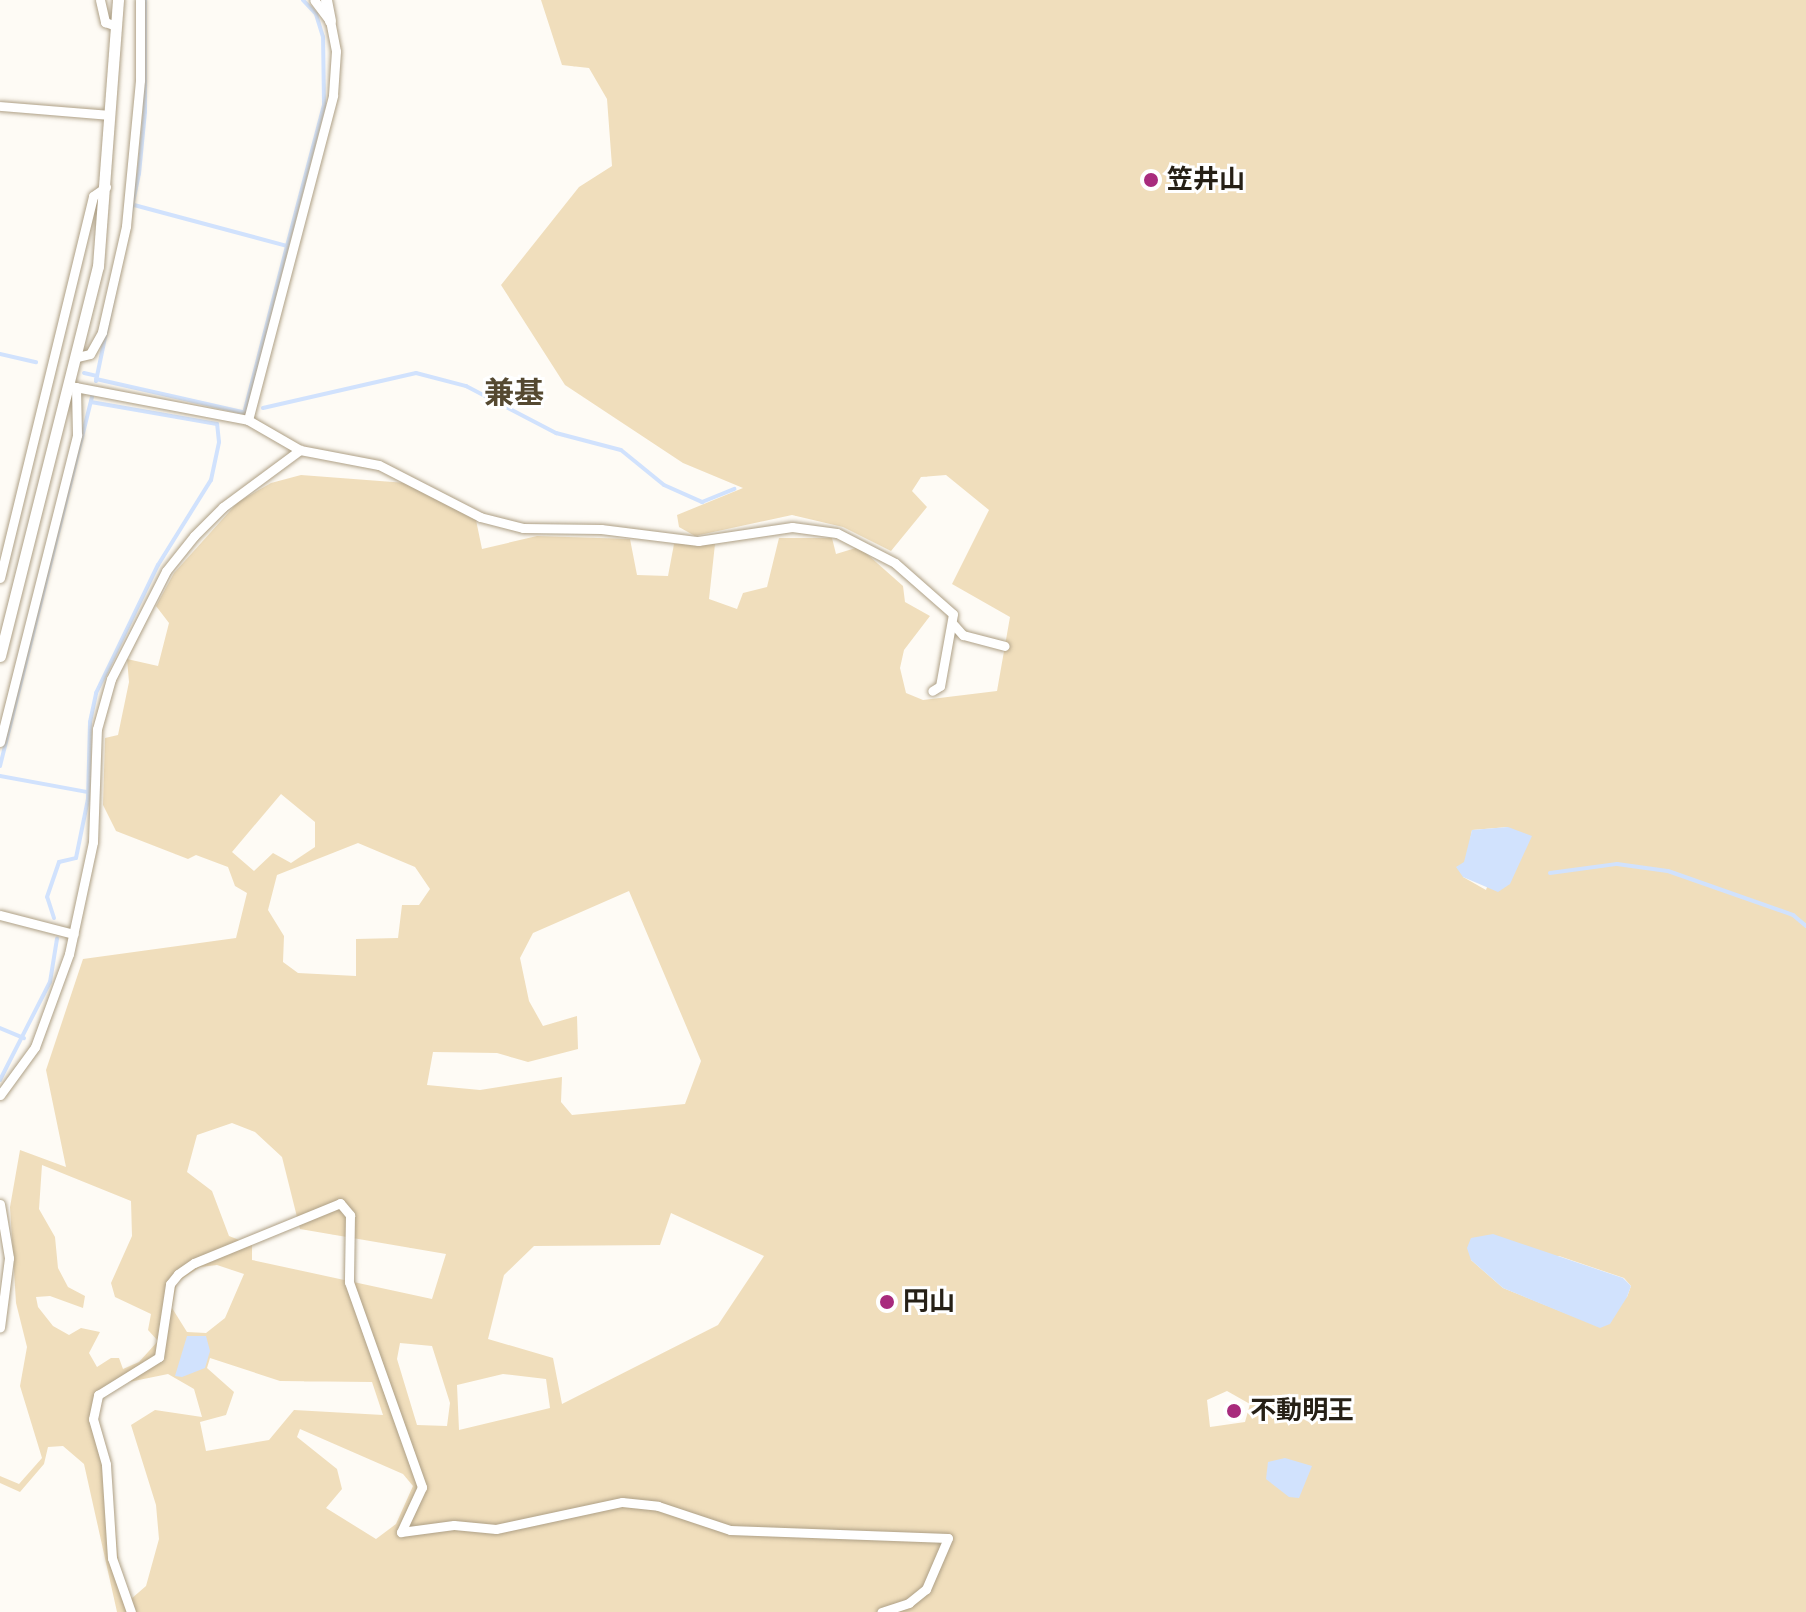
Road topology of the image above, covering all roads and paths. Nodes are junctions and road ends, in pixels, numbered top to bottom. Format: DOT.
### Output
graph roads {
  1 [pos="100,0"];
  2 [pos="118,0"];
  3 [pos="140,0"];
  4 [pos="314,0"];
  5 [pos="326,0"];
  6 [pos="330,21"];
  7 [pos="116,26"];
  8 [pos="0,106"];
  9 [pos="109,115"];
  10 [pos="106,187"];
  11 [pos="77,357"];
  12 [pos="73,386"];
  13 [pos="248,420"];
  14 [pos="300,450"];
  15 [pos="0,578"];
  16 [pos="953,624"];
  17 [pos="1005,646"];
  18 [pos="0,656"];
  19 [pos="932,691"];
  20 [pos="0,742"];
  21 [pos="0,915"];
  22 [pos="74,934"];
  23 [pos="0,1095"];
  24 [pos="0,1204"];
  25 [pos="0,1327"];
  26 [pos="131,1612"];
  27 [pos="881,1612"];
  1 -- 7 [label="street"];
  2 -- 7 [label="street"];
  3 -- 11 [label="street"];
  4 -- 6 [label="street"];
  5 -- 6 [label="street"];
  6 -- 13 [label="street"];
  7 -- 9 [label="street"];
  8 -- 9 [label="street"];
  9 -- 10 [label="street"];
  10 -- 11 [label="street"];
  10 -- 15 [label="street"];
  11 -- 12 [label="street"];
  12 -- 13 [label="street"];
  12 -- 18 [label="street"];
  12 -- 20 [label="street"];
  13 -- 14 [label="street"];
  14 -- 16 [label="street"];
  14 -- 22 [label="street"];
  16 -- 17 [label="street"];
  16 -- 19 [label="street"];
  21 -- 22 [label="street"];
  22 -- 23 [label="street"];
  24 -- 25 [label="street"];
  26 -- 27 [label="street"];
}
